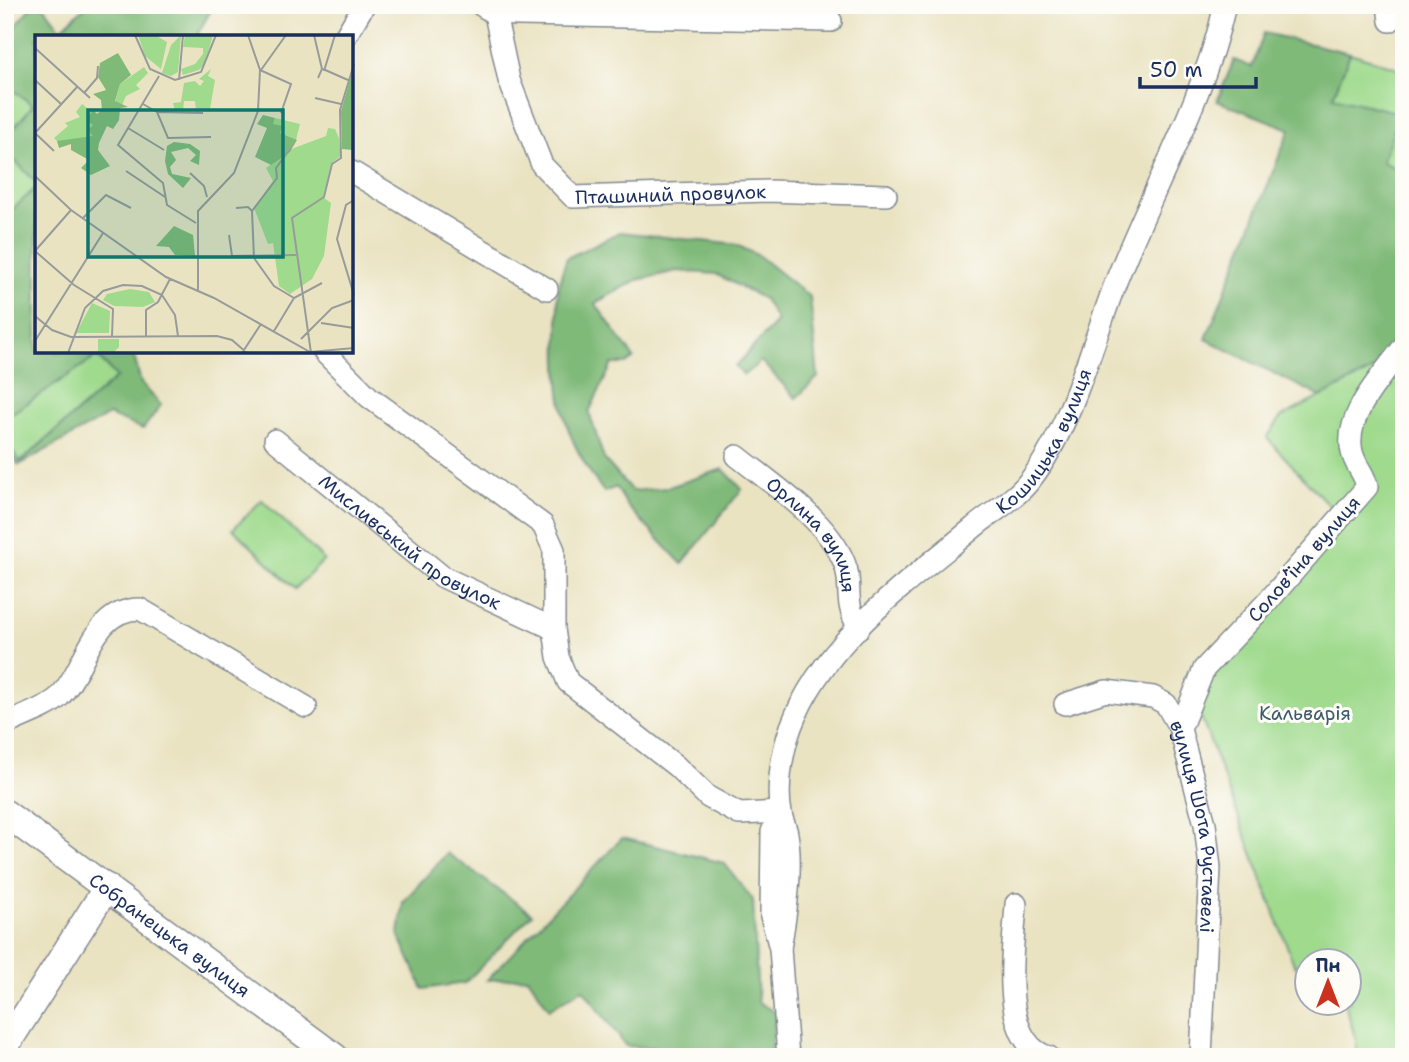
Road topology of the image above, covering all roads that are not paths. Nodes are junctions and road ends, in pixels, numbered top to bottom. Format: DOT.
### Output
graph roads {
  1 [pos="364,5"];
  2 [pos="1225,5"];
  3 [pos="488,10"];
  4 [pos="831,21"];
  5 [pos="346,35"];
  6 [pos="354,173"];
  7 [pos="886,195"];
  8 [pos="547,289"];
  9 [pos="1404,346"];
  10 [pos="326,354"];
  11 [pos="275,440"];
  12 [pos="737,456"];
  13 [pos="859,628"];
  14 [pos="554,629"];
  15 [pos="1065,704"];
  16 [pos="306,707"];
  17 [pos="5,725"];
  18 [pos="1180,729"];
  19 [pos="780,812"];
  20 [pos="5,813"];
  21 [pos="107,887"];
  22 [pos="1016,904"];
  23 [pos="5,1047"];
  24 [pos="335,1057"];
  25 [pos="788,1057"];
  26 [pos="1049,1057"];
  27 [pos="1201,1057"];
  1 -- 5 [label="street"];
  2 -- 13 [label="street, Кошицька вулиця"];
  3 -- 4 [label="street"];
  3 -- 7 [label="street, Пташиний провулок"];
  6 -- 8 [label="street"];
  9 -- 18 [label="street, Соловʼїна вулиця"];
  10 -- 14 [label="street"];
  11 -- 14 [label="street, Мисливський провулок"];
  12 -- 13 [label="street, Орлина вулиця"];
  13 -- 19 [label="street, Кошицька вулиця"];
  14 -- 19 [label="street"];
  15 -- 18 [label="street, вулиця Шота Руставелі"];
  16 -- 17 [label="street"];
  18 -- 27 [label="street, вулиця Шота Руставелі"];
  19 -- 25 [label="street, Кошицька вулиця"];
  20 -- 21 [label="main road, Собранецька вулиця"];
  21 -- 23 [label="main road"];
  21 -- 24 [label="main road, Собранецька вулиця"];
  22 -- 26 [label="street"];
}
